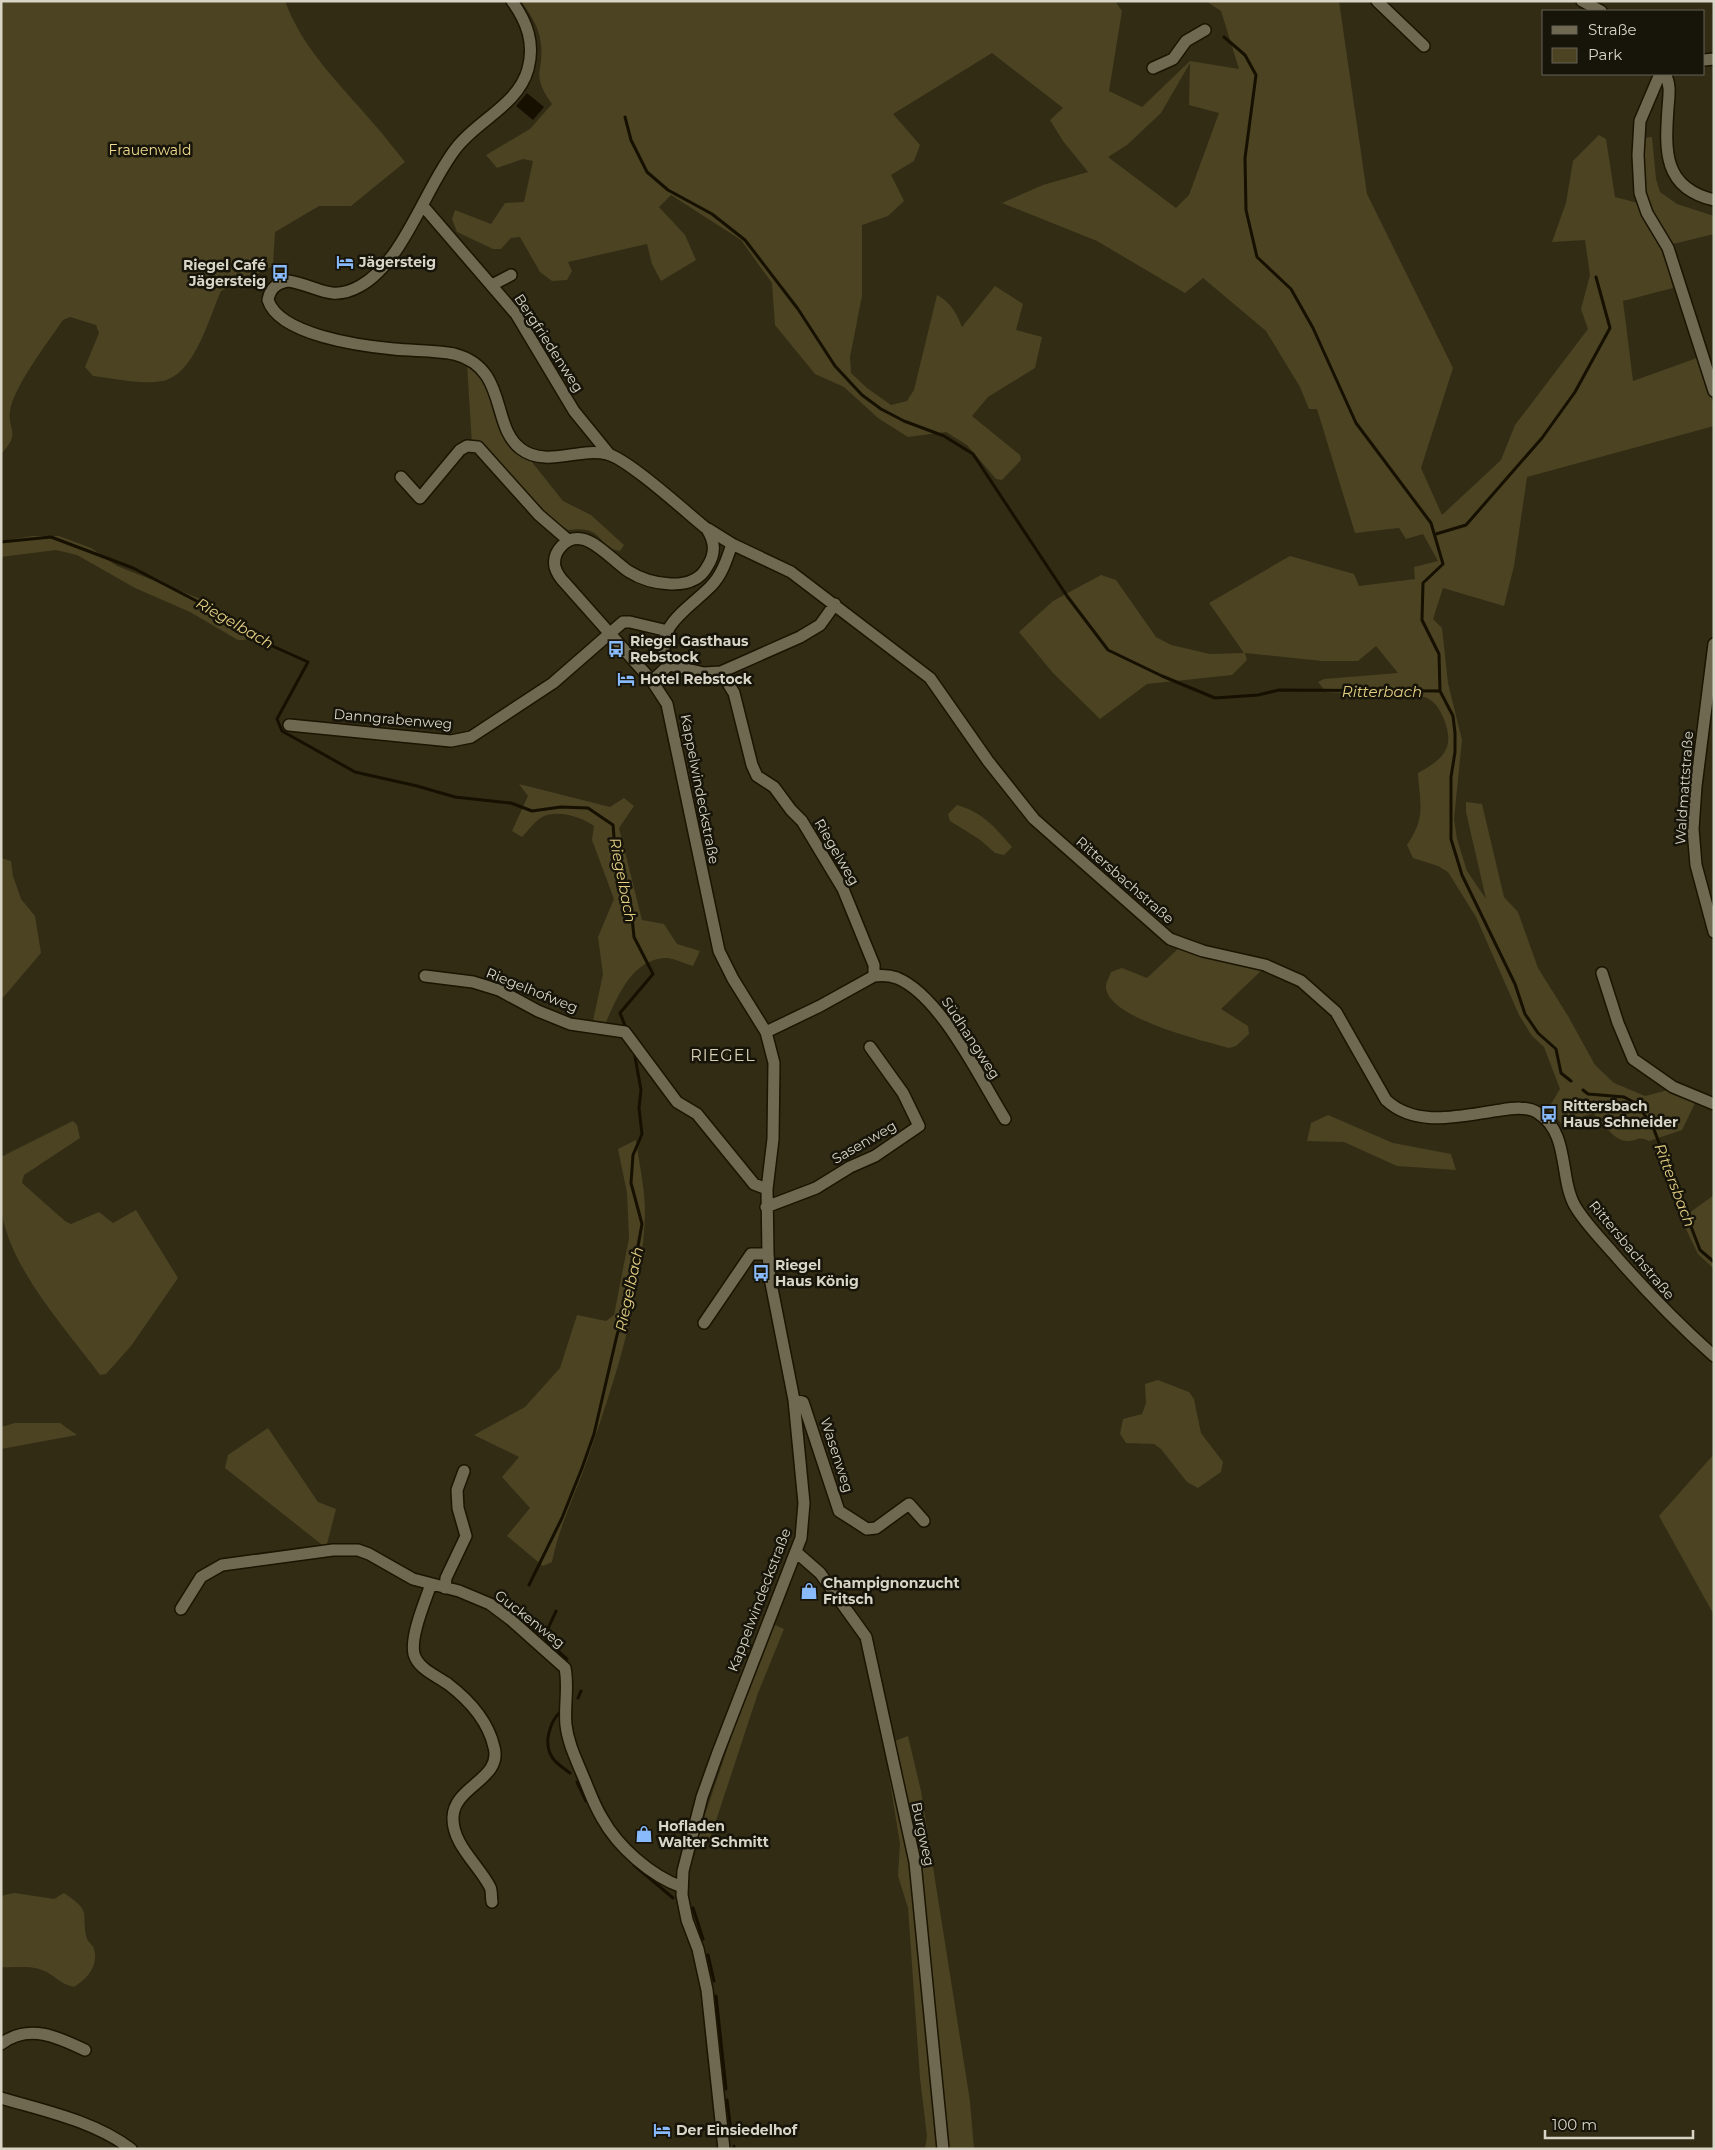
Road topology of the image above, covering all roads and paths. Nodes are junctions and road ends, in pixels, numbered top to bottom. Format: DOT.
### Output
graph roads {
  1 [pos="512,1"];
  2 [pos="1377,1"];
  3 [pos="1582,1"];
  4 [pos="1599,10"];
  5 [pos="1204,30"];
  6 [pos="1424,46"];
  7 [pos="1153,68"];
  8 [pos="1660,75"];
  9 [pos="1666,75"];
  10 [pos="1714,200"];
  11 [pos="423,206"];
  12 [pos="511,274"];
  13 [pos="492,285"];
  14 [pos="1714,391"];
  15 [pos="609,454"];
  16 [pos="401,477"];
  17 [pos="707,528"];
  18 [pos="568,540"];
  19 [pos="732,544"];
  20 [pos="835,604"];
  21 [pos="668,631"];
  22 [pos="609,633"];
  23 [pos="1714,644"];
  24 [pos="669,665"];
  25 [pos="721,672"];
  26 [pos="652,681"];
  27 [pos="289,725"];
  28 [pos="1714,932"];
  29 [pos="1602,973"];
  30 [pos="424,976"];
  31 [pos="874,976"];
  32 [pos="766,1032"];
  33 [pos="870,1047"];
  34 [pos="1714,1104"];
  35 [pos="1005,1120"];
  36 [pos="767,1189"];
  37 [pos="766,1207"];
  38 [pos="768,1254"];
  39 [pos="704,1323"];
  40 [pos="1714,1356"];
  41 [pos="794,1400"];
  42 [pos="464,1471"];
  43 [pos="924,1521"];
  44 [pos="796,1552"];
  45 [pos="431,1584"];
  46 [pos="445,1588"];
  47 [pos="181,1609"];
  48 [pos="682,1887"];
  49 [pos="492,1902"];
  50 [pos="1,2044"];
  51 [pos="85,2050"];
  52 [pos="1,2098"];
  53 [pos="131,2149"];
  54 [pos="724,2149"];
  55 [pos="943,2149"];
  1 -- 11 [label="street"];
  2 -- 6 [label="street"];
  3 -- 4 [label="street"];
  5 -- 7 [label="street"];
  8 -- 14 [label="street"];
  9 -- 10 [label="street"];
  11 -- 13 [label="street, Bergfriedenweg"];
  11 -- 15 [label="street"];
  12 -- 13 [label="street"];
  13 -- 15 [label="street, Bergfriedenweg"];
  15 -- 17 [label="street"];
  16 -- 18 [label="street"];
  17 -- 18 [label="street"];
  17 -- 19 [label="street, Rittersbachstraße"];
  18 -- 22 [label="street, Kappelwindeckstraße"];
  19 -- 20 [label="street, Rittersbachstraße"];
  19 -- 21 [label="street"];
  20 -- 25 [label="street"];
  20 -- 40 [label="street, Rittersbachstraße"];
  21 -- 22 [label="street, Danngrabenweg"];
  21 -- 24 [label="street"];
  22 -- 26 [label="street, Kappelwindeckstraße"];
  22 -- 27 [label="street, Danngrabenweg"];
  23 -- 28 [label="street, Waldmattstraße"];
  24 -- 25 [label="street"];
  24 -- 26 [label="street"];
  25 -- 31 [label="street, Riegelweg"];
  26 -- 32 [label="street, Kappelwindeckstraße"];
  29 -- 34 [label="street"];
  30 -- 36 [label="street, Riegelhofweg"];
  31 -- 32 [label="street"];
  31 -- 35 [label="street, Südhangweg"];
  32 -- 36 [label="street, Kappelwindeckstraße"];
  33 -- 37 [label="street, Sasenweg"];
  36 -- 37 [label="street, Kappelwindeckstraße"];
  37 -- 38 [label="street, Kappelwindeckstraße"];
  38 -- 39 [label="street"];
  38 -- 41 [label="street, Kappelwindeckstraße"];
  41 -- 43 [label="street, Wasenweg"];
  41 -- 44 [label="street, Kappelwindeckstraße"];
  42 -- 46 [label="street"];
  44 -- 48 [label="street, Kappelwindeckstraße"];
  44 -- 55 [label="street, Burgweg"];
  45 -- 46 [label="street, Guckenweg"];
  45 -- 47 [label="street, Guckenweg"];
  45 -- 49 [label="street"];
  46 -- 48 [label="street, Guckenweg"];
  48 -- 54 [label="street, Kappelwindeckstraße"];
  50 -- 51 [label="street"];
  52 -- 53 [label="street"];
}
